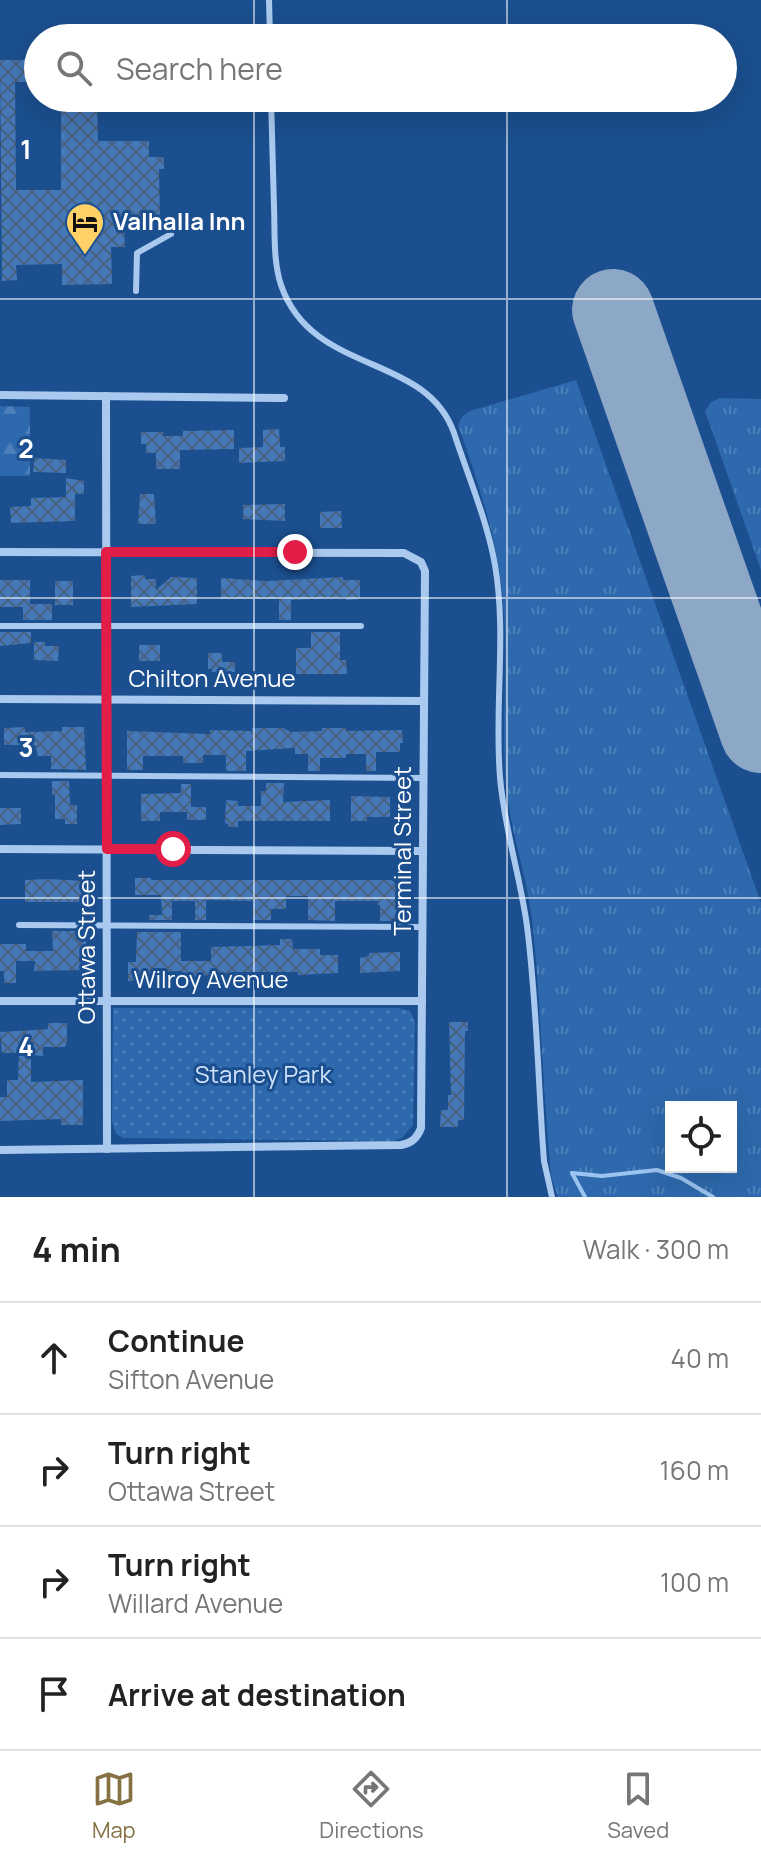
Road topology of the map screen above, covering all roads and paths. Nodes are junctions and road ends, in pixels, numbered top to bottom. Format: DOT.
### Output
graph roads {
  1 [pos="269,0"];
  2 [pos="270,24"];
  3 [pos="271,112"];
  4 [pos="171,234"];
  5 [pos="136,291"];
  6 [pos="0,395"];
  7 [pos="106,396"];
  8 [pos="284,398"];
  9 [pos="0,552"];
  10 [pos="106,552"];
  11 [pos="106,625"];
  12 [pos="0,626"];
  13 [pos="361,626"];
  14 [pos="107,698"];
  15 [pos="0,699"];
  16 [pos="424,701"];
  17 [pos="0,775"];
  18 [pos="107,775"];
  19 [pos="423,778"];
  20 [pos="0,849"];
  21 [pos="107,849"];
  22 [pos="401,851"];
  23 [pos="423,851"];
  24 [pos="401,880"];
  25 [pos="19,925"];
  26 [pos="107,925"];
  27 [pos="423,927"];
  28 [pos="107,1000"];
  29 [pos="0,1001"];
  30 [pos="422,1001"];
  31 [pos="107,1149"];
  32 [pos="0,1150"];
  33 [pos="552,1197"];
  1 -- 2 [label="lane"];
  3 -- 33 [label="lane"];
  4 -- 5 [label="lane"];
  6 -- 7 [label="street"];
  7 -- 8 [label="street"];
  7 -- 10 [label="street, Ottawa Street"];
  9 -- 10 [label="street"];
  10 -- 11 [label="street, Ottawa Street"];
  10 -- 16 [label="street, Terminal Street"];
  11 -- 12 [label="lane"];
  11 -- 13 [label="lane"];
  11 -- 14 [label="street, Ottawa Street"];
  14 -- 15 [label="street, Chilton Avenue"];
  14 -- 16 [label="street, Chilton Avenue"];
  14 -- 18 [label="street, Ottawa Street"];
  16 -- 19 [label="street, Terminal Street"];
  17 -- 18 [label="lane"];
  18 -- 19 [label="lane"];
  18 -- 21 [label="street, Ottawa Street"];
  19 -- 23 [label="street, Terminal Street"];
  20 -- 21 [label="street"];
  21 -- 22 [label="street"];
  21 -- 26 [label="street, Ottawa Street"];
  22 -- 23 [label="street"];
  22 -- 24 [label="path"];
  23 -- 27 [label="street, Terminal Street"];
  25 -- 26 [label="lane"];
  26 -- 27 [label="lane"];
  26 -- 28 [label="street, Ottawa Street"];
  27 -- 30 [label="street, Terminal Street"];
  28 -- 29 [label="street, Wilroy Avenue"];
  28 -- 30 [label="street, Wilroy Avenue"];
  28 -- 31 [label="street, Ottawa Street"];
  30 -- 31 [label="street, Terminal Street"];
  31 -- 32 [label="street"];
}
